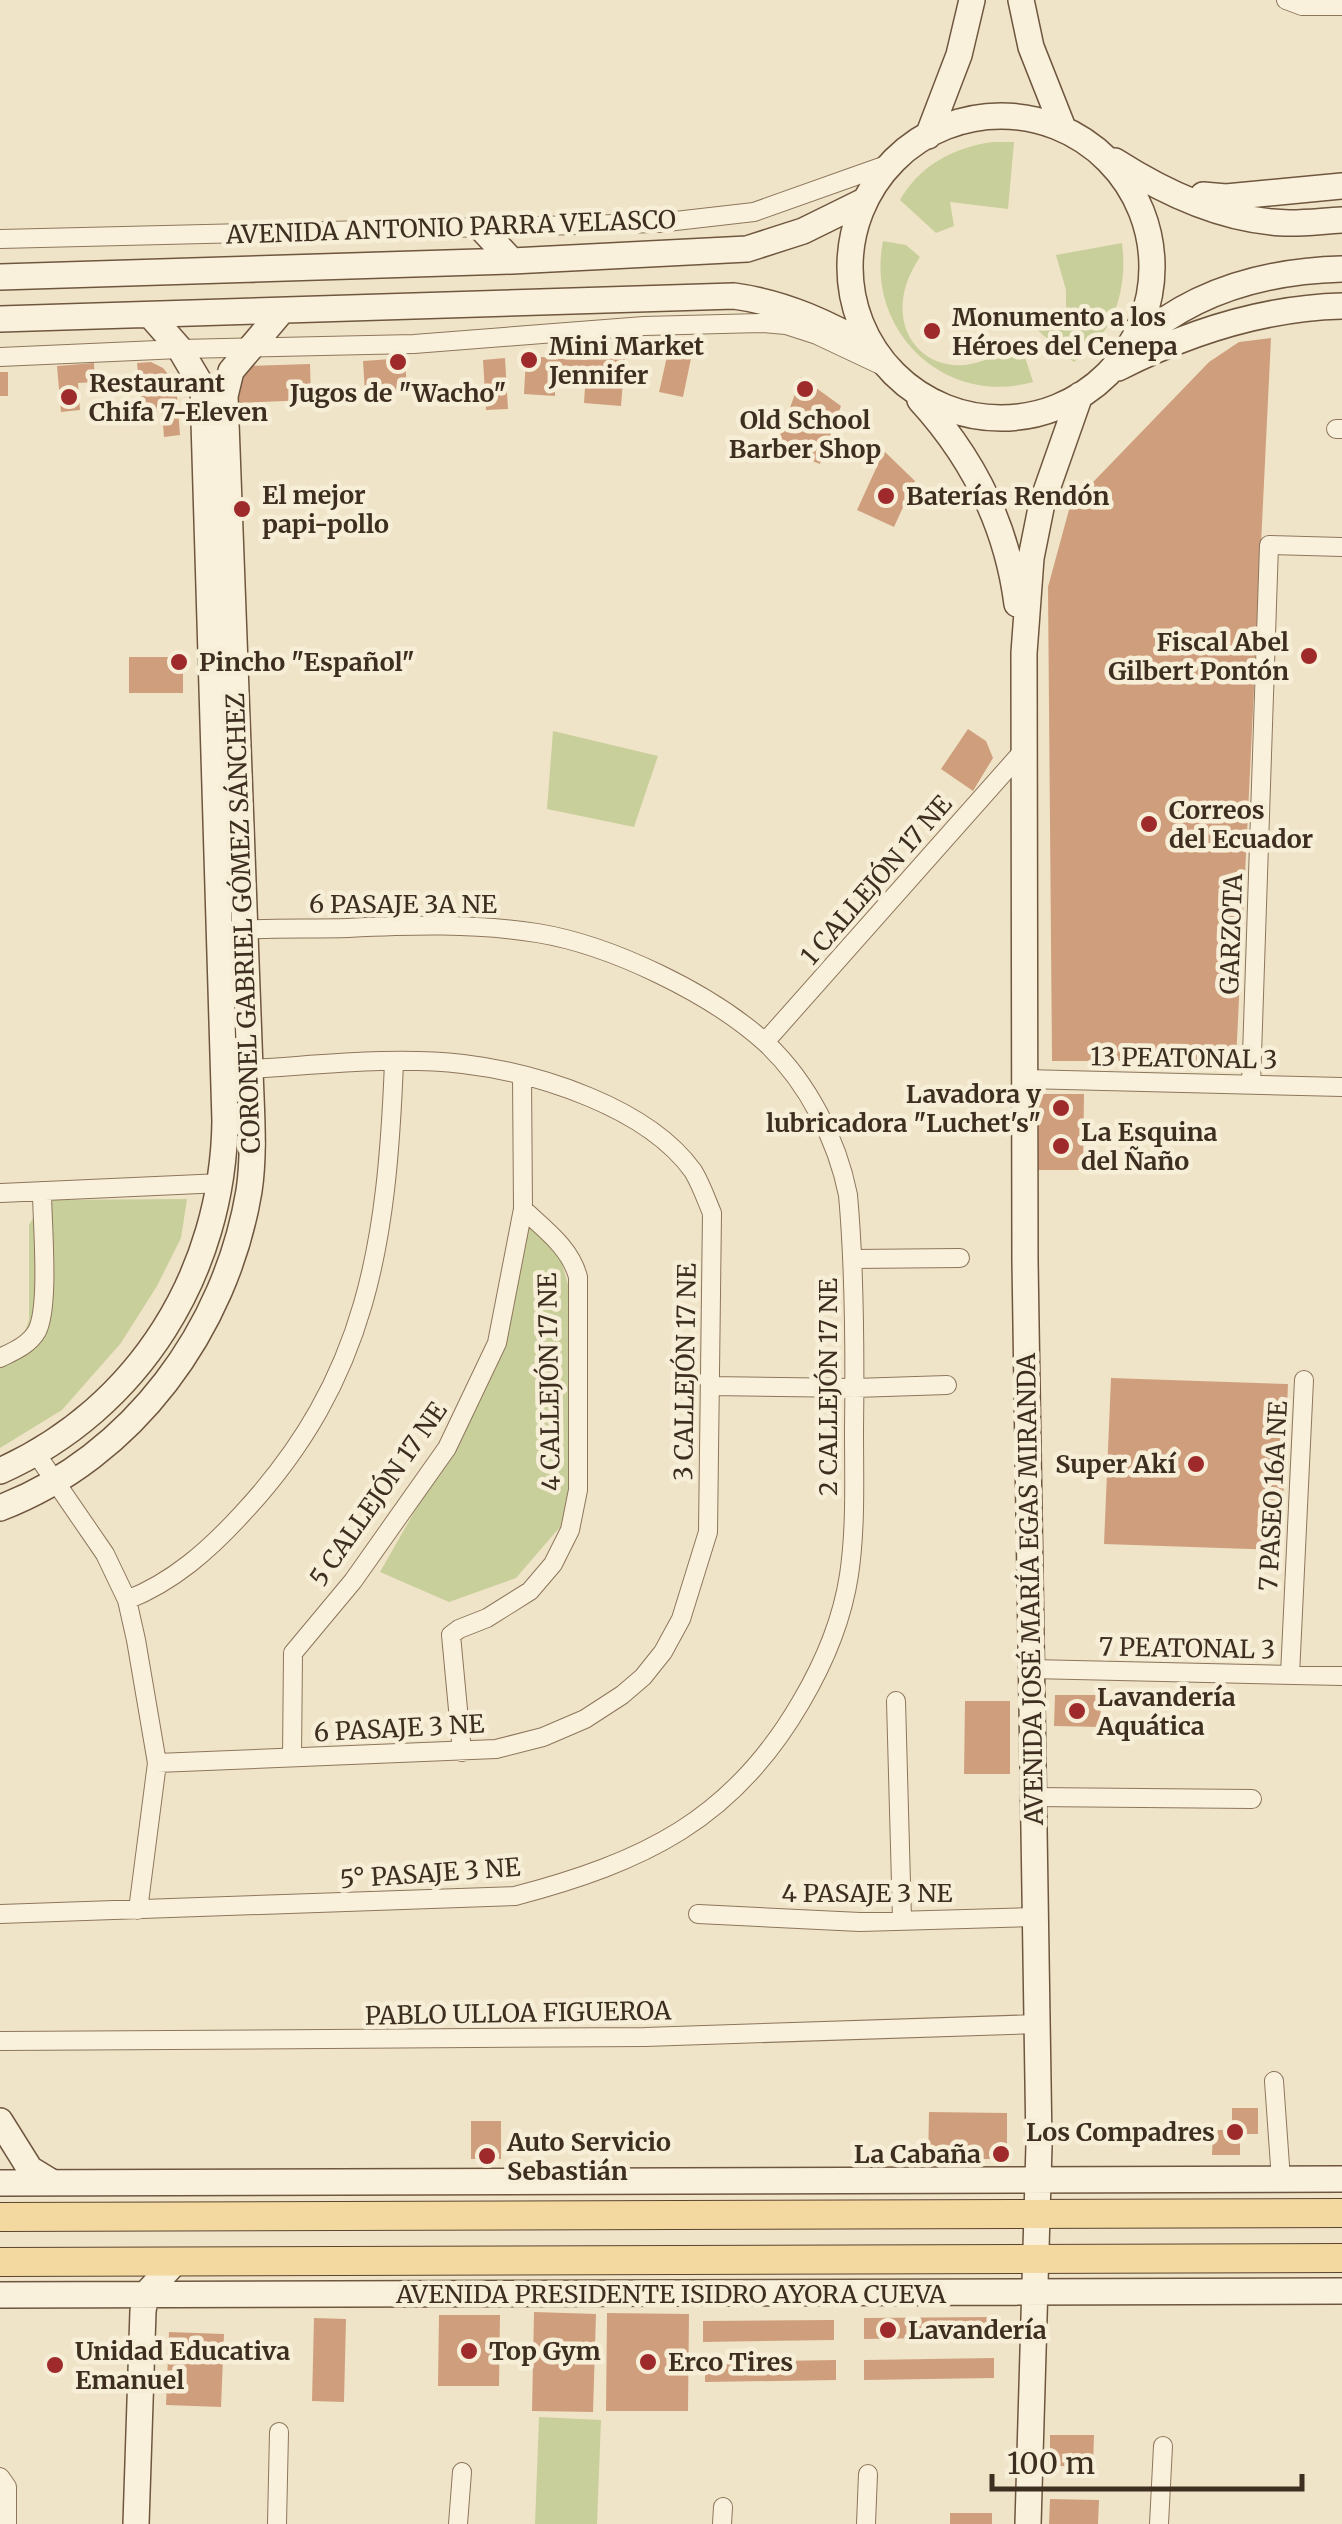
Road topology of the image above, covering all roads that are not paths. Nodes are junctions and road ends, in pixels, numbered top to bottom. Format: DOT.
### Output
graph roads {
  1 [pos="972,0"];
  2 [pos="1021,0"];
  3 [pos="1286,0"];
  4 [pos="1342,6"];
  5 [pos="1063,128"];
  6 [pos="928,136"];
  7 [pos="1096,148"];
  8 [pos="892,163"];
  9 [pos="1157,186"];
  10 [pos="1342,186"];
  11 [pos="864,201"];
  12 [pos="1342,220"];
  13 [pos="480,226"];
  14 [pos="0,239"];
  15 [pos="512,261"];
  16 [pos="1342,269"];
  17 [pos="0,276"];
  18 [pos="1342,306"];
  19 [pos="280,312"];
  20 [pos="150,315"];
  21 [pos="0,319"];
  22 [pos="1129,348"];
  23 [pos="180,349"];
  24 [pos="248,349"];
  25 [pos="0,357"];
  26 [pos="881,359"];
  27 [pos="1105,374"];
  28 [pos="912,390"];
  29 [pos="1080,395"];
  30 [pos="1342,547"];
  31 [pos="1024,653"];
  32 [pos="1024,750"];
  33 [pos="232,930"];
  34 [pos="765,1042"];
  35 [pos="394,1062"];
  36 [pos="250,1068"];
  37 [pos="522,1075"];
  38 [pos="1025,1080"];
  39 [pos="1251,1085"];
  40 [pos="1342,1086"];
  41 [pos="820,1118"];
  42 [pos="222,1183"];
  43 [pos="42,1191"];
  44 [pos="1,1193"];
  45 [pos="523,1209"];
  46 [pos="960,1258"];
  47 [pos="852,1259"];
  48 [pos="0,1358"];
  49 [pos="1304,1380"];
  50 [pos="710,1386"];
  51 [pos="947,1386"];
  52 [pos="855,1388"];
  53 [pos="36,1452"];
  54 [pos="0,1471"];
  55 [pos="56,1480"];
  56 [pos="0,1508"];
  57 [pos="708,1532"];
  58 [pos="127,1600"];
  59 [pos="825,1657"];
  60 [pos="1031,1669"];
  61 [pos="1290,1675"];
  62 [pos="1342,1676"];
  63 [pos="896,1701"];
  64 [pos="462,1752"];
  65 [pos="292,1758"];
  66 [pos="158,1762"];
  67 [pos="1033,1797"];
  68 [pos="1252,1799"];
  69 [pos="138,1910"];
  70 [pos="0,1914"];
  71 [pos="698,1914"];
  72 [pos="1035,1917"];
  73 [pos="902,1920"];
  74 [pos="1037,2024"];
  75 [pos="0,2041"];
  76 [pos="1274,2081"];
  77 [pos="0,2121"];
  78 [pos="1342,2179"];
  79 [pos="1281,2180"];
  80 [pos="1038,2182"];
  81 [pos="0,2183"];
  82 [pos="53,2183"];
  83 [pos="1342,2213"];
  84 [pos="1037,2216"];
  85 [pos="0,2217"];
  86 [pos="1342,2258"];
  87 [pos="1036,2260"];
  88 [pos="0,2262"];
  89 [pos="175,2262"];
  90 [pos="1342,2291"];
  91 [pos="1035,2293"];
  92 [pos="146,2294"];
  93 [pos="0,2295"];
  94 [pos="279,2432"];
  95 [pos="1163,2446"];
  96 [pos="462,2472"];
  97 [pos="868,2474"];
  98 [pos="0,2478"];
  99 [pos="7,2524"];
  100 [pos="136,2524"];
  101 [pos="277,2524"];
  102 [pos="458,2524"];
  103 [pos="866,2524"];
  104 [pos="1028,2524"];
  105 [pos="1159,2524"];
  1 -- 6 [label="main road"];
  2 -- 5 [label="main road"];
  3 -- 4 [label="street"];
  5 -- 6 [label="main road"];
  5 -- 7 [label="main road"];
  6 -- 8 [label="main road"];
  7 -- 9 [label="main road"];
  7 -- 22 [label="main road"];
  8 -- 11 [label="main road"];
  8 -- 13 [label="street, AVENIDA ANTONIO PARRA VELASCO"];
  9 -- 10 [label="main road"];
  9 -- 12 [label="main road"];
  11 -- 15 [label="main road, AVENIDA ANTONIO PARRA VELASCO"];
  11 -- 26 [label="main road"];
  13 -- 14 [label="street, AVENIDA ANTONIO PARRA VELASCO"];
  13 -- 15 [label="main road"];
  15 -- 17 [label="main road, AVENIDA ANTONIO PARRA VELASCO"];
  16 -- 22 [label="main road"];
  18 -- 27 [label="main road"];
  19 -- 20 [label="main road"];
  19 -- 24 [label="main road, CORONEL GABRIEL GÓMEZ SÁNCHEZ"];
  19 -- 26 [label="main road"];
  20 -- 21 [label="main road"];
  20 -- 23 [label="main road, CORONEL GABRIEL GÓMEZ SÁNCHEZ"];
  22 -- 27 [label="main road"];
  23 -- 24 [label="street"];
  23 -- 25 [label="street"];
  23 -- 33 [label="main road, CORONEL GABRIEL GÓMEZ SÁNCHEZ"];
  24 -- 26 [label="street"];
  24 -- 33 [label="main road, CORONEL GABRIEL GÓMEZ SÁNCHEZ"];
  26 -- 28 [label="main road"];
  27 -- 29 [label="main road"];
  28 -- 29 [label="main road"];
  28 -- 31 [label="main road, AVENIDA JOSÉ MARÍA EGAS MIRANDA"];
  29 -- 31 [label="main road, AVENIDA JOSÉ MARÍA EGAS MIRANDA"];
  30 -- 39 [label="street, GARZOTA"];
  31 -- 32 [label="main road, AVENIDA JOSÉ MARÍA EGAS MIRANDA"];
  32 -- 34 [label="street, 1 CALLEJÓN 17 NE"];
  32 -- 38 [label="main road, AVENIDA JOSÉ MARÍA EGAS MIRANDA"];
  33 -- 34 [label="street, 6 PASAJE 3A NE"];
  33 -- 36 [label="main road, CORONEL GABRIEL GÓMEZ SÁNCHEZ"];
  33 -- 42 [label="main road, CORONEL GABRIEL GÓMEZ SÁNCHEZ"];
  34 -- 41 [label="street, 6 PASAJE 3A NE"];
  35 -- 36 [label="street"];
  35 -- 37 [label="street"];
  35 -- 58 [label="street"];
  36 -- 55 [label="main road, CORONEL GABRIEL GÓMEZ SÁNCHEZ"];
  37 -- 45 [label="street, 5 CALLEJÓN 17 NE"];
  37 -- 50 [label="street, 3 CALLEJÓN 17 NE"];
  38 -- 39 [label="street, 13 PEATONAL 3"];
  38 -- 60 [label="main road, AVENIDA JOSÉ MARÍA EGAS MIRANDA"];
  39 -- 40 [label="street, 13 PEATONAL 3"];
  41 -- 47 [label="street, 2 CALLEJÓN 17 NE"];
  42 -- 43 [label="street"];
  42 -- 53 [label="main road, CORONEL GABRIEL GÓMEZ SÁNCHEZ"];
  43 -- 44 [label="street"];
  43 -- 48 [label="street"];
  45 -- 64 [label="street, 4 CALLEJÓN 17 NE"];
  45 -- 65 [label="street, 5 CALLEJÓN 17 NE"];
  46 -- 47 [label="street"];
  47 -- 52 [label="street, 2 CALLEJÓN 17 NE"];
  49 -- 61 [label="street, 7 PASEO 16A NE"];
  50 -- 52 [label="street"];
  50 -- 57 [label="street, 3 CALLEJÓN 17 NE"];
  51 -- 52 [label="street"];
  52 -- 59 [label="street, 2 CALLEJÓN 17 NE"];
  53 -- 54 [label="main road, CORONEL GABRIEL GÓMEZ SÁNCHEZ"];
  53 -- 55 [label="street"];
  55 -- 56 [label="main road, CORONEL GABRIEL GÓMEZ SÁNCHEZ"];
  55 -- 58 [label="street"];
  57 -- 64 [label="street, 6 PASAJE 3 NE"];
  58 -- 66 [label="street"];
  59 -- 69 [label="street, 5° PASAJE 3 NE"];
  60 -- 61 [label="street, 7 PEATONAL 3"];
  60 -- 67 [label="main road, AVENIDA JOSÉ MARÍA EGAS MIRANDA"];
  61 -- 62 [label="street, 7 PEATONAL 3"];
  63 -- 73 [label="street"];
  64 -- 65 [label="street, 6 PASAJE 3 NE"];
  65 -- 66 [label="street, 6 PASAJE 3 NE"];
  66 -- 69 [label="street"];
  67 -- 68 [label="street"];
  67 -- 72 [label="main road, AVENIDA JOSÉ MARÍA EGAS MIRANDA"];
  69 -- 70 [label="street, 5° PASAJE 3 NE"];
  71 -- 73 [label="street, 4 PASAJE 3 NE"];
  72 -- 73 [label="street, 4 PASAJE 3 NE"];
  72 -- 74 [label="main road, AVENIDA JOSÉ MARÍA EGAS MIRANDA"];
  74 -- 75 [label="street, PABLO ULLOA FIGUEROA"];
  74 -- 80 [label="main road, AVENIDA JOSÉ MARÍA EGAS MIRANDA"];
  76 -- 79 [label="street"];
  77 -- 82 [label="main road"];
  78 -- 79 [label="main road"];
  79 -- 80 [label="main road"];
  80 -- 82 [label="main road"];
  80 -- 84 [label="main road, AVENIDA JOSÉ MARÍA EGAS MIRANDA"];
  81 -- 82 [label="main road"];
  83 -- 84 [label="main road"];
  84 -- 85 [label="main road"];
  84 -- 87 [label="main road, AVENIDA JOSÉ MARÍA EGAS MIRANDA"];
  86 -- 87 [label="main road, AVENIDA PRESIDENTE ISIDRO AYORA CUEVA"];
  87 -- 89 [label="main road, AVENIDA PRESIDENTE ISIDRO AYORA CUEVA"];
  87 -- 91 [label="main road, AVENIDA JOSÉ MARÍA EGAS MIRANDA"];
  88 -- 89 [label="main road, AVENIDA PRESIDENTE ISIDRO AYORA CUEVA"];
  89 -- 92 [label="main road"];
  90 -- 91 [label="main road, AVENIDA PRESIDENTE ISIDRO AYORA CUEVA"];
  91 -- 92 [label="main road, AVENIDA PRESIDENTE ISIDRO AYORA CUEVA"];
  91 -- 104 [label="main road, AVENIDA JOSÉ MARÍA EGAS MIRANDA"];
  92 -- 93 [label="main road, AVENIDA PRESIDENTE ISIDRO AYORA CUEVA"];
  92 -- 100 [label="main road"];
  94 -- 101 [label="street"];
  95 -- 105 [label="street"];
  96 -- 102 [label="street"];
  97 -- 103 [label="street"];
  98 -- 99 [label="street"];
}
